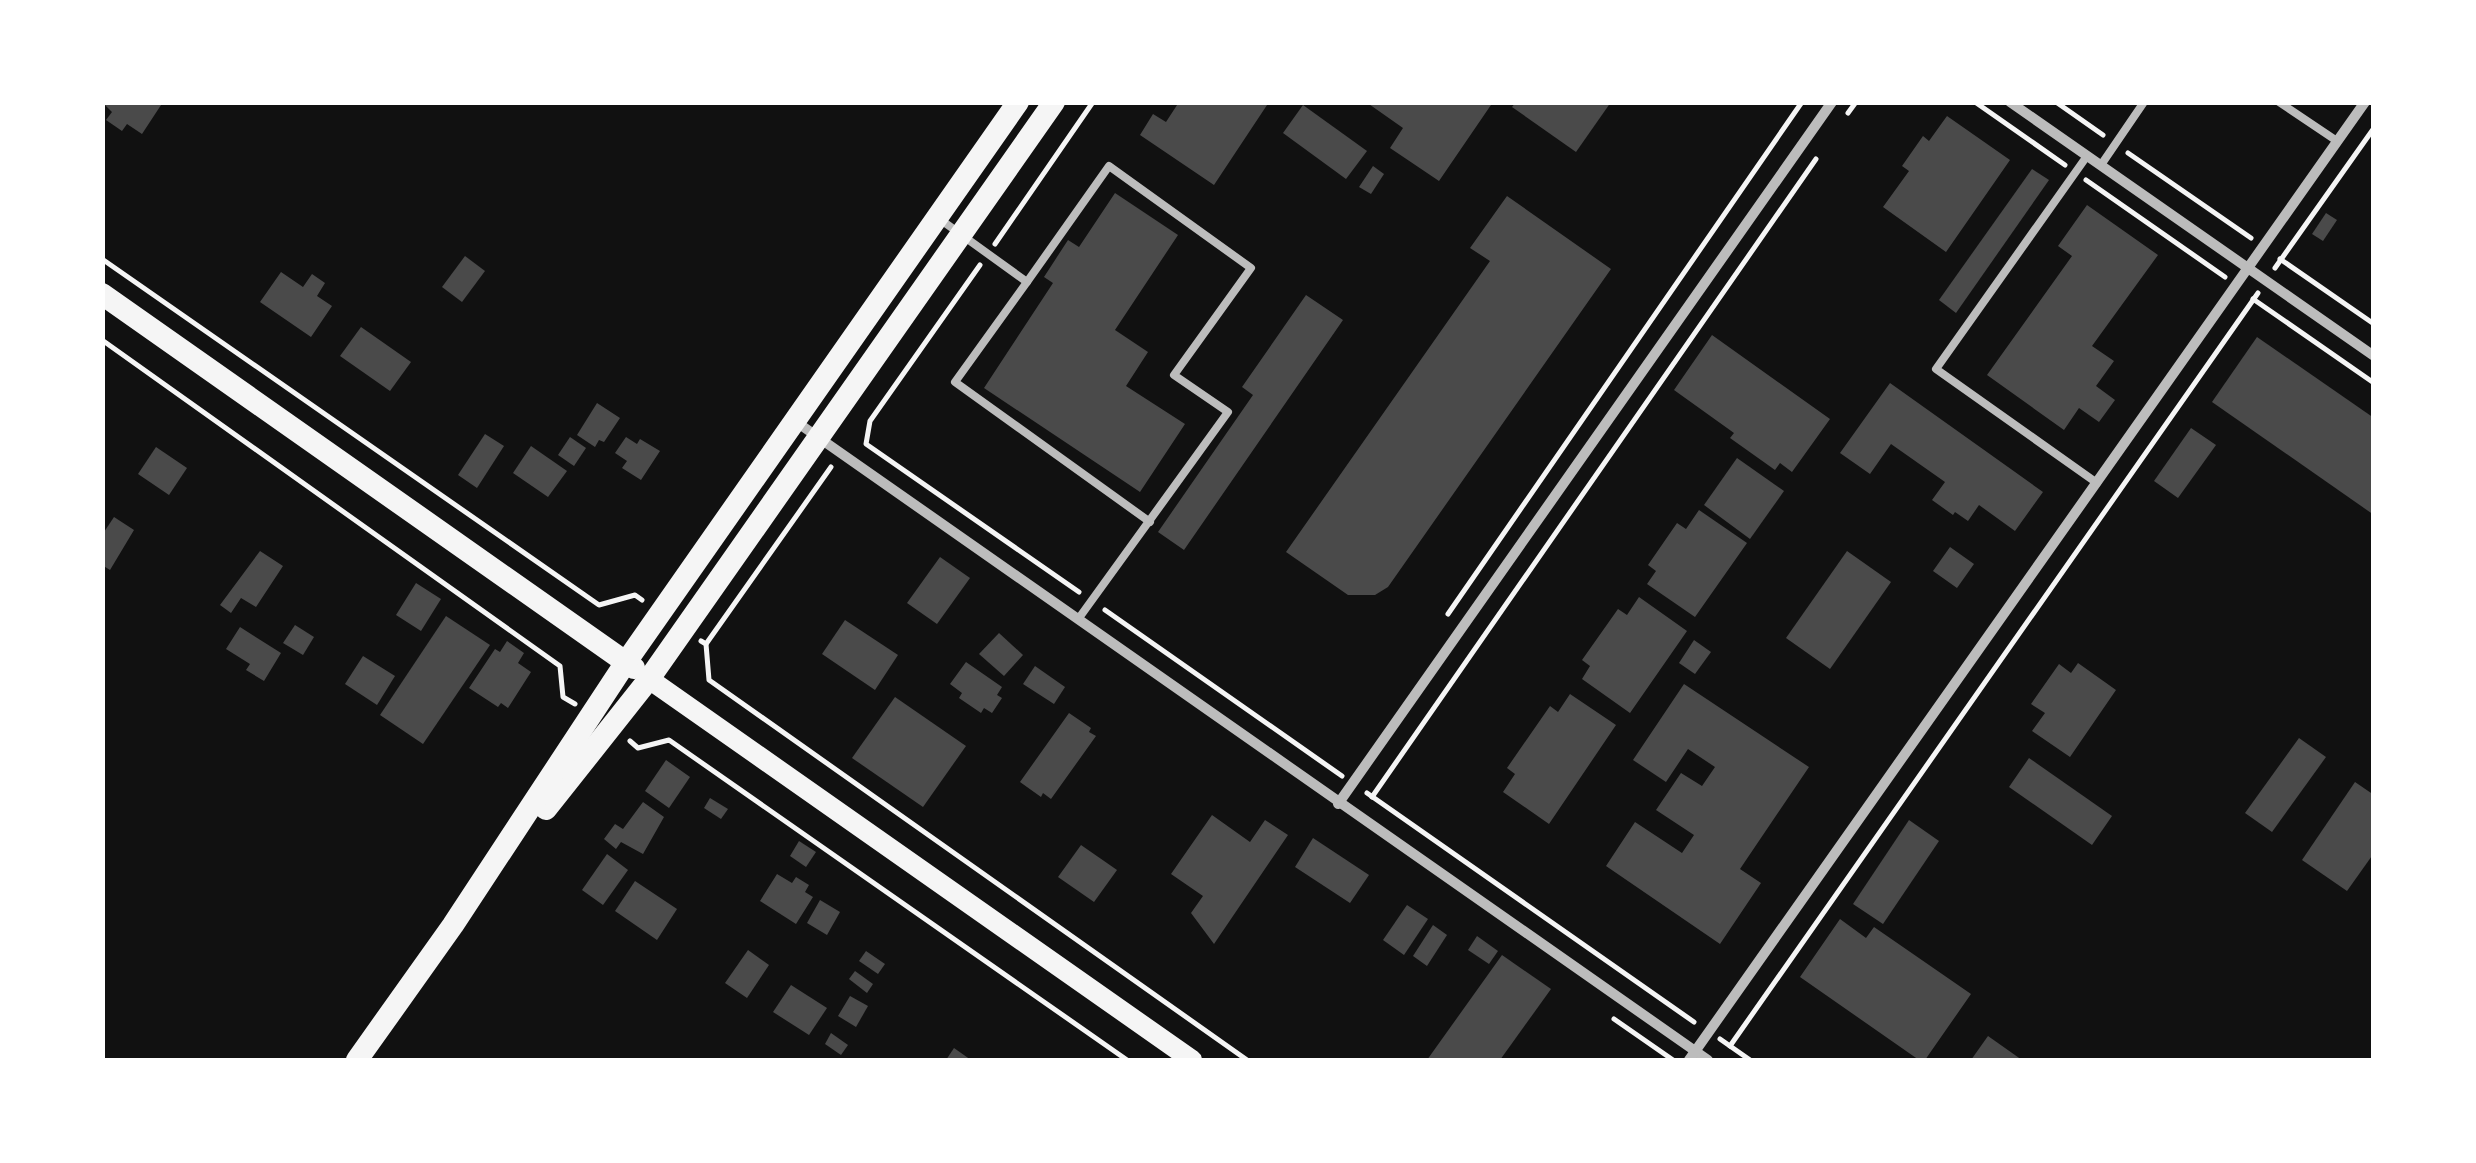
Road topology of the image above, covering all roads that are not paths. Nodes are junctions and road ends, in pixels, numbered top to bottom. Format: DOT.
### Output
graph roads {
  1 [pos="1018,102"];
  2 [pos="1054,102"];
  3 [pos="1832,102"];
  4 [pos="2010,102"];
  5 [pos="2144,102"];
  6 [pos="2279,102"];
  7 [pos="2365,102"];
  8 [pos="2338,141"];
  9 [pos="2087,156"];
  10 [pos="2100,166"];
  11 [pos="937,218"];
  12 [pos="961,234"];
  13 [pos="2249,268"];
  14 [pos="1027,282"];
  15 [pos="102,294"];
  16 [pos="2374,356"];
  17 [pos="794,421"];
  18 [pos="818,437"];
  19 [pos="2097,483"];
  20 [pos="1150,522"];
  21 [pos="1078,618"];
  22 [pos="626,662"];
  23 [pos="649,679"];
  24 [pos="1338,804"];
  25 [pos="453,925"];
  26 [pos="1692,1056"];
  27 [pos="358,1060"];
  28 [pos="1192,1060"];
  29 [pos="1708,1060"];
  1 -- 11 [label="main road"];
  2 -- 12 [label="main road"];
  3 -- 24 [label="street"];
  4 -- 9 [label="street"];
  5 -- 10 [label="lane"];
  6 -- 8 [label="lane"];
  7 -- 8 [label="street"];
  8 -- 13 [label="street"];
  9 -- 10 [label="street"];
  9 -- 19 [label="lane"];
  10 -- 13 [label="street"];
  11 -- 12 [label="lane"];
  11 -- 17 [label="main road"];
  12 -- 14 [label="lane"];
  12 -- 18 [label="main road"];
  13 -- 16 [label="street"];
  13 -- 19 [label="street"];
  14 -- 20 [label="lane"];
  14 -- 20 [label="lane"];
  15 -- 22 [label="main road"];
  17 -- 18 [label="street"];
  17 -- 22 [label="main road"];
  18 -- 21 [label="street"];
  18 -- 23 [label="main road"];
  19 -- 26 [label="street"];
  20 -- 21 [label="lane"];
  21 -- 24 [label="street"];
  22 -- 23 [label="main road"];
  22 -- 25 [label="main road"];
  23 -- 25 [label="main road"];
  23 -- 28 [label="main road"];
  24 -- 26 [label="street"];
  25 -- 27 [label="main road"];
  26 -- 29 [label="street"];
}
